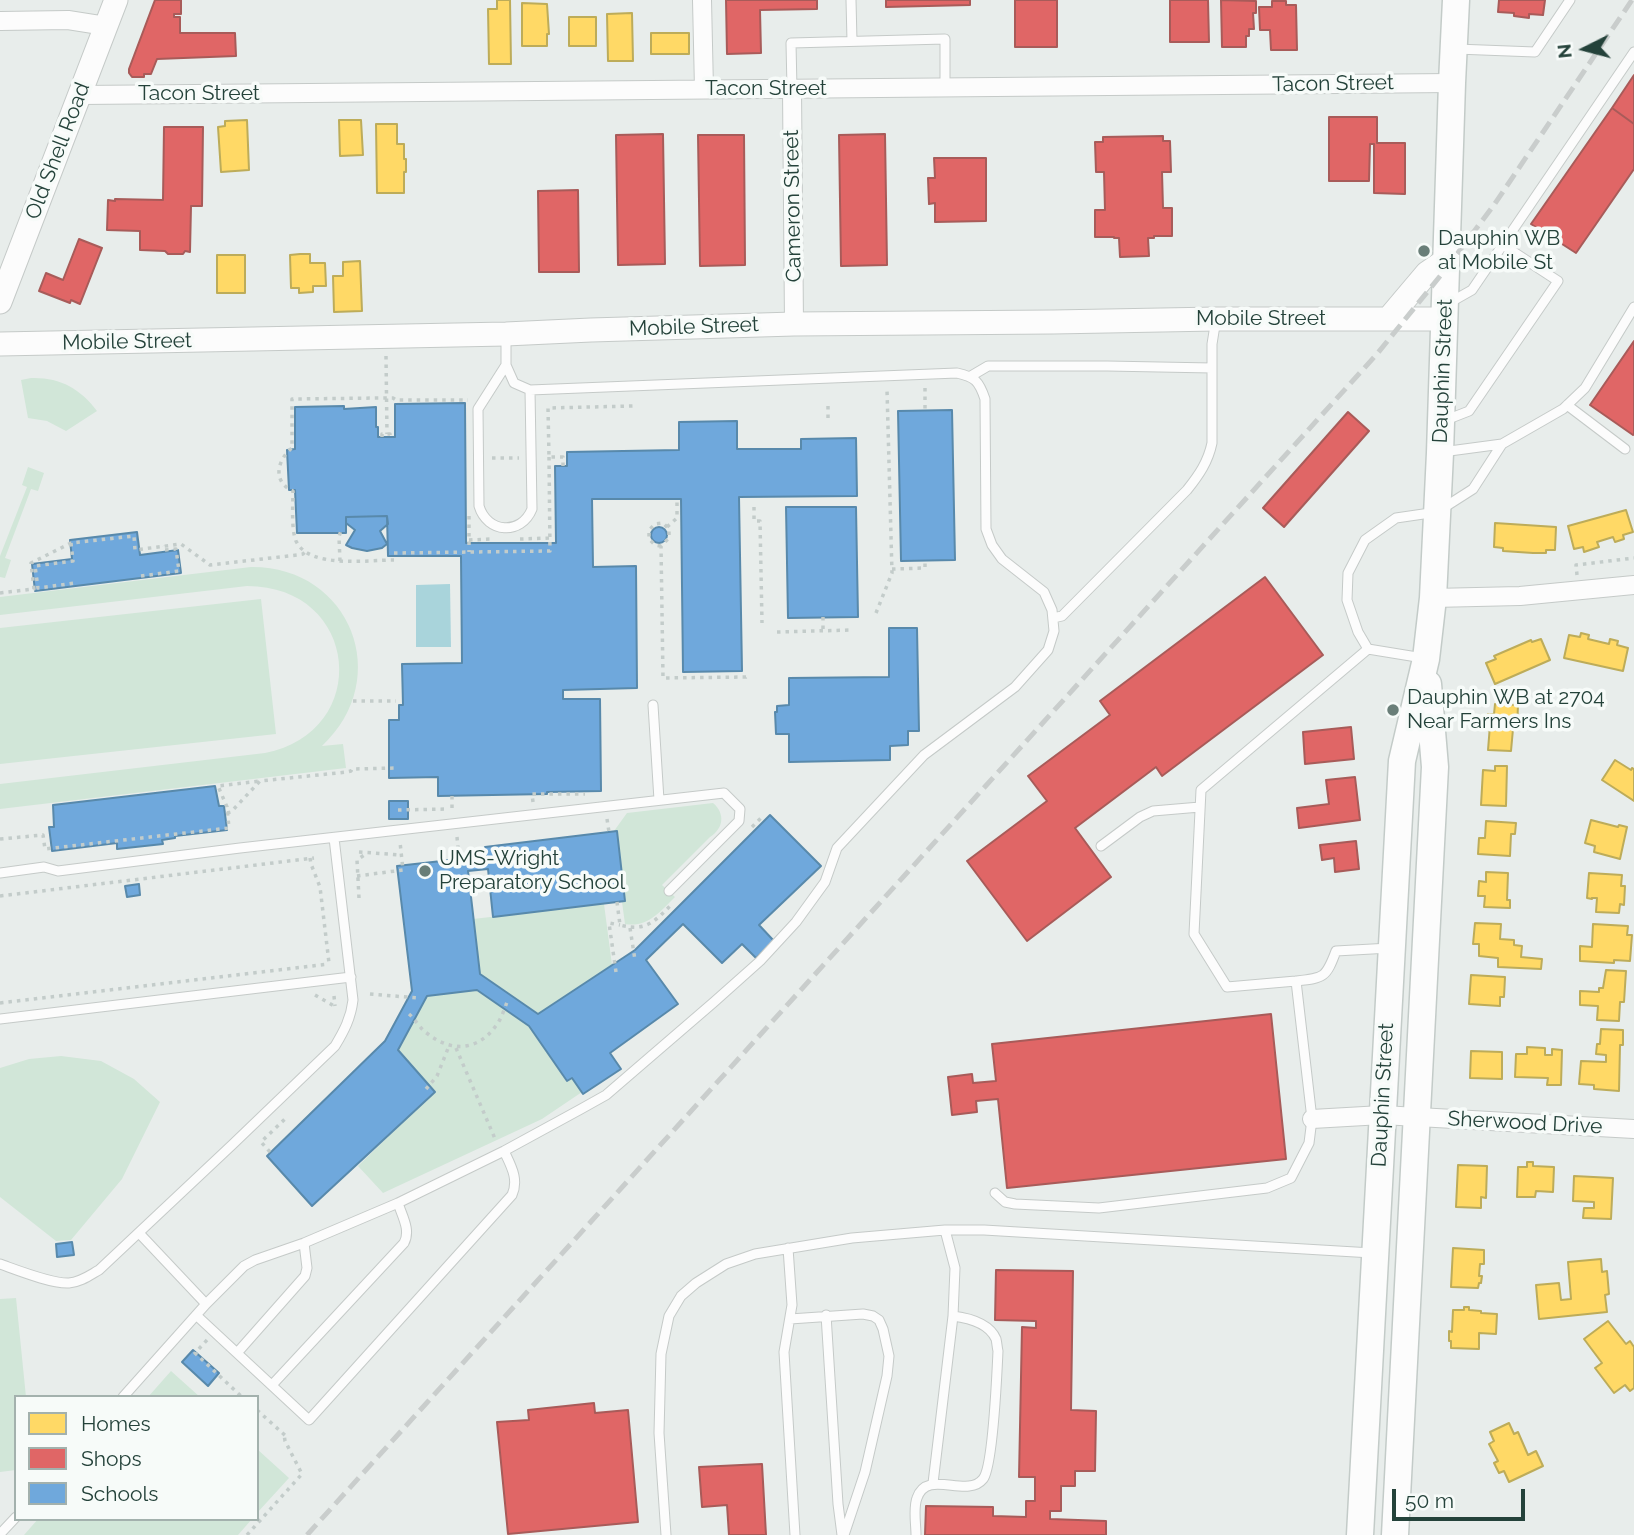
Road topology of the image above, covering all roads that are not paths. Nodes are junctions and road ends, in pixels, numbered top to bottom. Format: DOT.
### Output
graph roads {
  1 [pos="116,0"];
  2 [pos="702,0"];
  3 [pos="851,0"];
  4 [pos="1456,0"];
  5 [pos="1570,0"];
  6 [pos="0,21"];
  7 [pos="106,26"];
  8 [pos="852,41"];
  9 [pos="1454,49"];
  10 [pos="1634,52"];
  11 [pos="1452,83"];
  12 [pos="945,88"];
  13 [pos="704,89"];
  14 [pos="792,89"];
  15 [pos="79,95"];
  16 [pos="1503,245"];
  17 [pos="1446,260"];
  18 [pos="0,302"];
  19 [pos="1634,307"];
  20 [pos="1444,312"];
  21 [pos="1389,318"];
  22 [pos="1216,319"];
  23 [pos="794,324"];
  24 [pos="506,334"];
  25 [pos="0,344"];
  26 [pos="506,365"];
  27 [pos="1212,368"];
  28 [pos="971,376"];
  29 [pos="530,390"];
  30 [pos="1567,405"];
  31 [pos="1441,422"];
  32 [pos="1502,444"];
  33 [pos="1625,449"];
  34 [pos="1440,453"];
  35 [pos="1437,512"];
  36 [pos="1634,585"];
  37 [pos="1433,597"];
  38 [pos="1053,618"];
  39 [pos="1368,649"];
  40 [pos="1426,659"];
  41 [pos="653,705"];
  42 [pos="659,800"];
  43 [pos="1200,807"];
  44 [pos="334,838"];
  45 [pos="1101,846"];
  46 [pos="0,873"];
  47 [pos="669,891"];
  48 [pos="1390,948"];
  49 [pos="351,977"];
  50 [pos="1296,981"];
  51 [pos="0,1019"];
  52 [pos="1382,1115"];
  53 [pos="1416,1117"];
  54 [pos="1312,1119"];
  55 [pos="1634,1129"];
  56 [pos="504,1151"];
  57 [pos="995,1193"];
  58 [pos="398,1203"];
  59 [pos="945,1230"];
  60 [pos="139,1233"];
  61 [pos="304,1243"];
  62 [pos="788,1248"];
  63 [pos="1374,1254"];
  64 [pos="1409,1255"];
  65 [pos="0,1264"];
  66 [pos="206,1304"];
  67 [pos="196,1315"];
  68 [pos="826,1315"];
  69 [pos="953,1316"];
  70 [pos="790,1319"];
  71 [pos="237,1353"];
  72 [pos="272,1385"];
  73 [pos="125,1395"];
  74 [pos="933,1483"];
  75 [pos="14,1519"];
  76 [pos="0,1534"];
  77 [pos="666,1535"];
  78 [pos="795,1535"];
  79 [pos="843,1535"];
  80 [pos="916,1535"];
  81 [pos="1360,1535"];
  82 [pos="1395,1535"];
  1 -- 7 [label="street, Old Shell Road"];
  2 -- 13 [label="street"];
  3 -- 8 [label="lane"];
  4 -- 9 [label="main road, Dauphin Street"];
  5 -- 9 [label="lane"];
  6 -- 7 [label="street"];
  7 -- 15 [label="street, Old Shell Road"];
  8 -- 12 [label="lane"];
  8 -- 14 [label="lane"];
  9 -- 11 [label="main road, Dauphin Street"];
  10 -- 16 [label="lane"];
  11 -- 12 [label="street, Tacon Street"];
  11 -- 17 [label="main road, Dauphin Street"];
  12 -- 14 [label="street, Tacon Street"];
  13 -- 14 [label="street, Tacon Street"];
  13 -- 15 [label="street, Tacon Street"];
  14 -- 23 [label="street, Cameron Street"];
  15 -- 18 [label="street, Old Shell Road"];
  16 -- 20 [label="lane"];
  16 -- 31 [label="lane"];
  17 -- 20 [label="main road, Dauphin Street"];
  17 -- 21 [label="street"];
  19 -- 30 [label="lane"];
  20 -- 21 [label="street, Mobile Street"];
  20 -- 31 [label="main road, Dauphin Street"];
  21 -- 22 [label="street, Mobile Street"];
  22 -- 23 [label="street, Mobile Street"];
  22 -- 27 [label="lane"];
  23 -- 24 [label="street, Mobile Street"];
  24 -- 25 [label="street, Mobile Street"];
  24 -- 26 [label="lane"];
  26 -- 29 [label="lane"];
  26 -- 29 [label="lane"];
  27 -- 28 [label="lane"];
  27 -- 38 [label="lane"];
  28 -- 29 [label="lane"];
  28 -- 38 [label="lane"];
  30 -- 32 [label="lane"];
  30 -- 33 [label="lane"];
  31 -- 34 [label="main road, Dauphin Street"];
  32 -- 34 [label="lane"];
  32 -- 35 [label="lane"];
  34 -- 35 [label="main road, Dauphin Street"];
  35 -- 37 [label="main road, Dauphin Street"];
  35 -- 39 [label="lane"];
  36 -- 37 [label="street"];
  37 -- 40 [label="main road, Dauphin Street"];
  38 -- 56 [label="lane"];
  39 -- 40 [label="lane"];
  39 -- 43 [label="lane"];
  40 -- 48 [label="main road, Dauphin Street"];
  40 -- 53 [label="main road, Dauphin Street"];
  41 -- 42 [label="lane"];
  42 -- 44 [label="lane"];
  42 -- 47 [label="lane"];
  43 -- 45 [label="lane"];
  43 -- 50 [label="lane"];
  44 -- 46 [label="lane"];
  44 -- 49 [label="lane"];
  48 -- 50 [label="lane"];
  48 -- 52 [label="main road, Dauphin Street"];
  49 -- 51 [label="lane"];
  49 -- 60 [label="lane"];
  50 -- 54 [label="lane"];
  52 -- 53 [label="street, Sherwood Drive"];
  52 -- 54 [label="street, Sherwood Drive"];
  52 -- 63 [label="main road, Dauphin Street"];
  53 -- 55 [label="street, Sherwood Drive"];
  53 -- 64 [label="main road, Dauphin Street"];
  54 -- 57 [label="lane"];
  56 -- 58 [label="lane"];
  56 -- 72 [label="lane"];
  58 -- 61 [label="lane"];
  58 -- 72 [label="lane"];
  59 -- 62 [label="lane"];
  59 -- 63 [label="lane"];
  59 -- 69 [label="lane"];
  60 -- 65 [label="lane"];
  60 -- 66 [label="lane"];
  61 -- 66 [label="lane"];
  61 -- 71 [label="lane"];
  62 -- 70 [label="lane"];
  62 -- 77 [label="lane"];
  63 -- 64 [label="street"];
  63 -- 81 [label="main road, Dauphin Street"];
  64 -- 82 [label="main road, Dauphin Street"];
  66 -- 67 [label="lane"];
  67 -- 71 [label="lane"];
  67 -- 73 [label="lane"];
  68 -- 70 [label="lane"];
  68 -- 79 [label="lane"];
  68 -- 79 [label="lane"];
  69 -- 74 [label="lane"];
  69 -- 74 [label="lane"];
  70 -- 78 [label="lane"];
  71 -- 72 [label="lane"];
  74 -- 80 [label="lane"];
  75 -- 76 [label="lane"];
}
